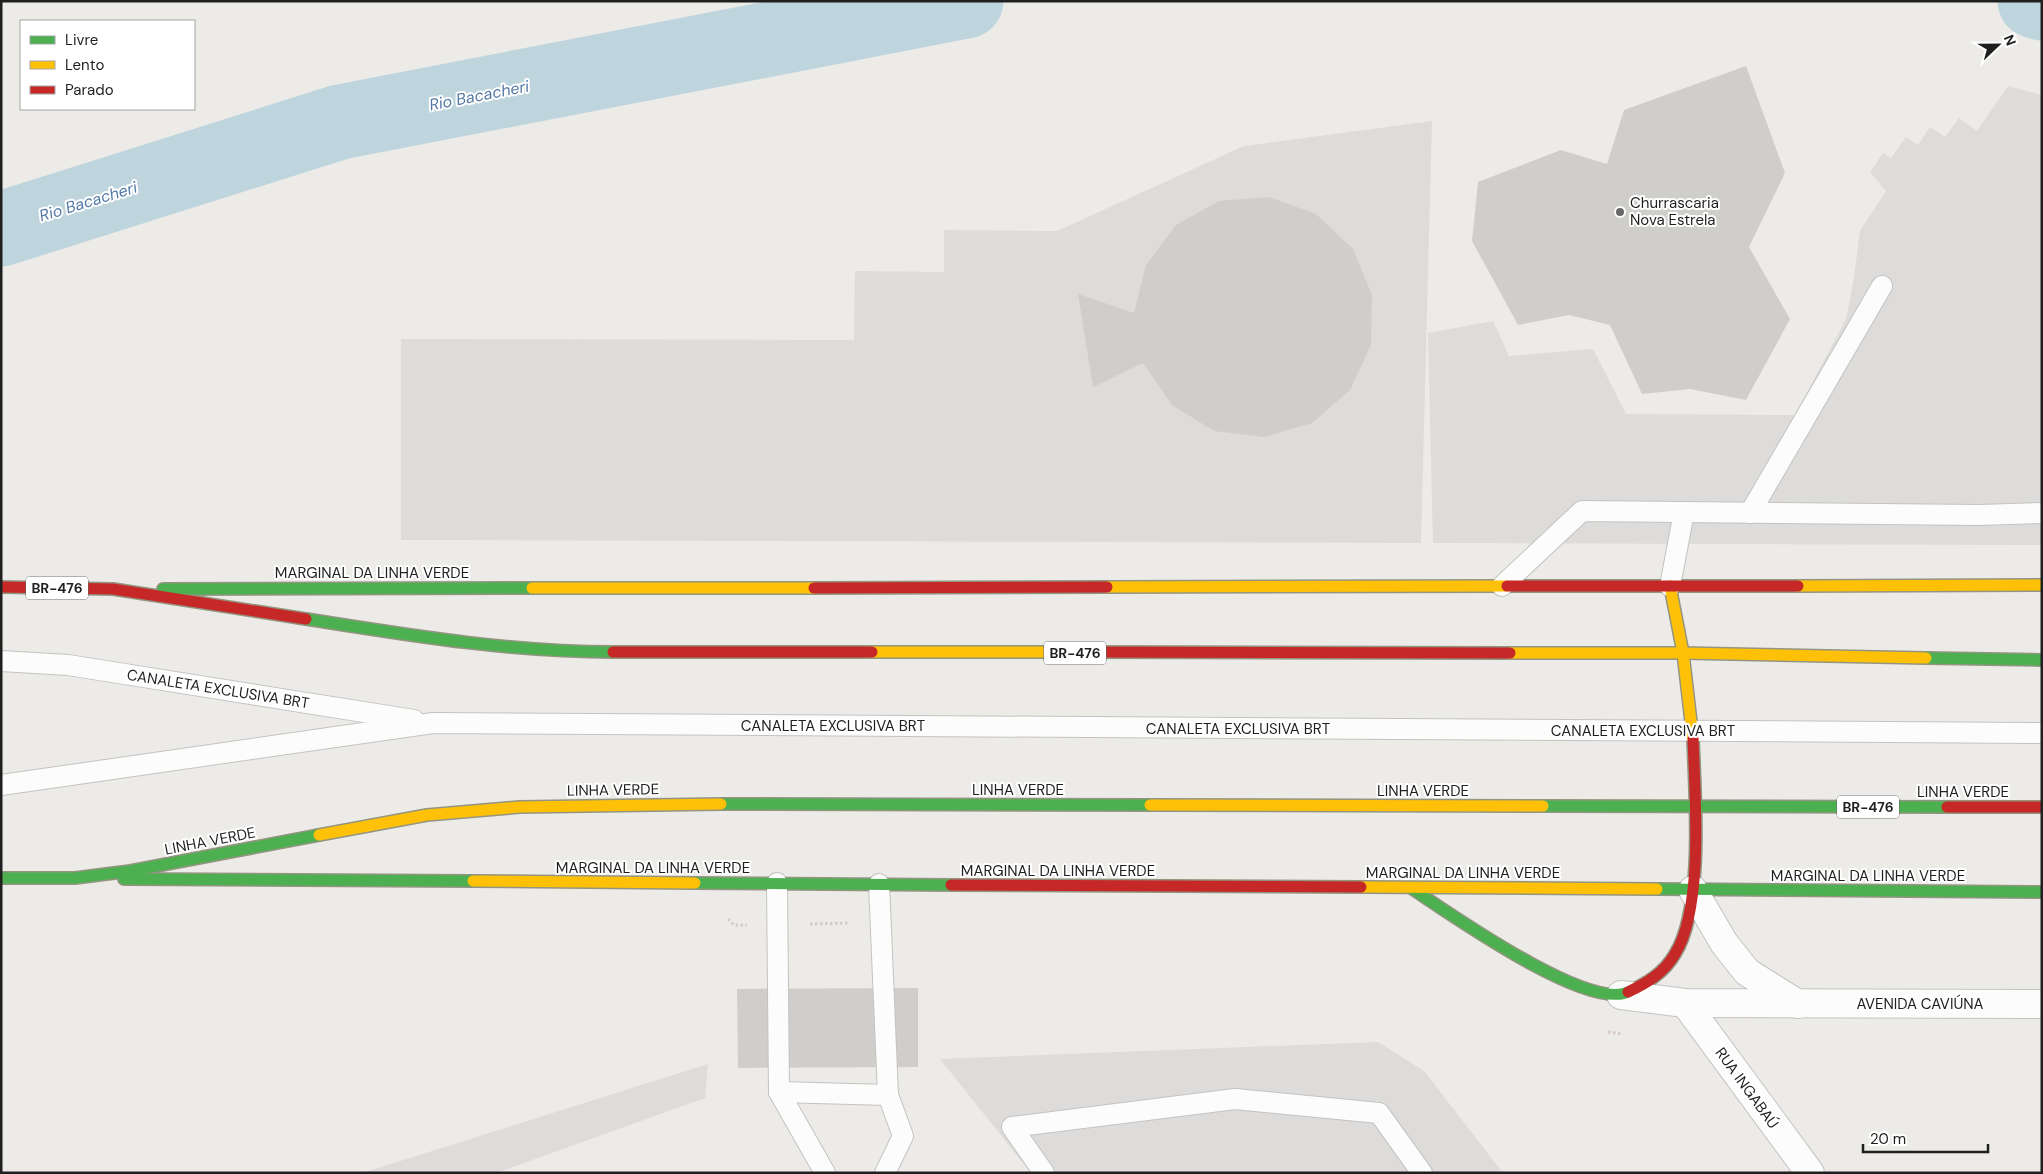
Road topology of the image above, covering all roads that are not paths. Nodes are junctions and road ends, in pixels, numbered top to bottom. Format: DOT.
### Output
graph roads {
  1 [pos="1882,286"];
  2 [pos="1684,512"];
  3 [pos="1750,513"];
  4 [pos="2042,513"];
  5 [pos="2042,585"];
  6 [pos="1502,586"];
  7 [pos="1670,586"];
  8 [pos="1,587"];
  9 [pos="113,589"];
  10 [pos="1684,653"];
  11 [pos="1,660"];
  12 [pos="2042,660"];
  13 [pos="434,723"];
  14 [pos="1693,732"];
  15 [pos="2042,733"];
  16 [pos="1,786"];
  17 [pos="1695,806"];
  18 [pos="2042,807"];
  19 [pos="1,878"];
  20 [pos="75,878"];
  21 [pos="777,884"];
  22 [pos="879,884"];
  23 [pos="1411,888"];
  24 [pos="1693,890"];
  25 [pos="2042,892"];
  26 [pos="1622,995"];
  27 [pos="1685,1003"];
  28 [pos="1798,1004"];
  29 [pos="2042,1004"];
  30 [pos="779,1092"];
  31 [pos="888,1095"];
  32 [pos="825,1173"];
  33 [pos="884,1173"];
  34 [pos="1044,1173"];
  35 [pos="1422,1173"];
  36 [pos="1810,1173"];
  1 -- 3 [label="lane"];
  2 -- 3 [label="lane"];
  2 -- 6 [label="lane"];
  2 -- 7 [label="lane"];
  3 -- 4 [label="lane"];
  5 -- 7 [label="main road, MARGINAL DA LINHA VERDE"];
  6 -- 7 [label="main road, MARGINAL DA LINHA VERDE"];
  6 -- 9 [label="main road, MARGINAL DA LINHA VERDE"];
  7 -- 10 [label="main road"];
  8 -- 9 [label="main road, BR-476"];
  9 -- 10 [label="main road, BR-476"];
  10 -- 12 [label="main road, BR-476"];
  10 -- 14 [label="main road"];
  11 -- 13 [label="lane, CANALETA EXCLUSIVA BRT"];
  13 -- 14 [label="lane, CANALETA EXCLUSIVA BRT"];
  13 -- 16 [label="lane, CANALETA EXCLUSIVA BRT"];
  14 -- 15 [label="lane, CANALETA EXCLUSIVA BRT"];
  14 -- 17 [label="main road"];
  17 -- 18 [label="main road, LINHA VERDE / BR-476"];
  17 -- 20 [label="main road, LINHA VERDE / BR-476"];
  17 -- 24 [label="main road"];
  19 -- 20 [label="main road, LINHA VERDE / BR-476"];
  20 -- 21 [label="main road, MARGINAL DA LINHA VERDE"];
  21 -- 22 [label="main road, MARGINAL DA LINHA VERDE"];
  21 -- 30 [label="lane"];
  22 -- 23 [label="main road, MARGINAL DA LINHA VERDE"];
  22 -- 31 [label="lane"];
  23 -- 24 [label="main road, MARGINAL DA LINHA VERDE"];
  23 -- 26 [label="main road"];
  24 -- 25 [label="main road, MARGINAL DA LINHA VERDE"];
  24 -- 26 [label="main road"];
  24 -- 28 [label="street"];
  26 -- 27 [label="street, AVENIDA CAVIÚNA"];
  27 -- 28 [label="street, AVENIDA CAVIÚNA"];
  27 -- 36 [label="street, RUA INGABAÚ"];
  28 -- 29 [label="street, AVENIDA CAVIÚNA"];
  30 -- 31 [label="lane"];
  30 -- 32 [label="lane"];
  31 -- 33 [label="lane"];
  34 -- 35 [label="lane"];
}
